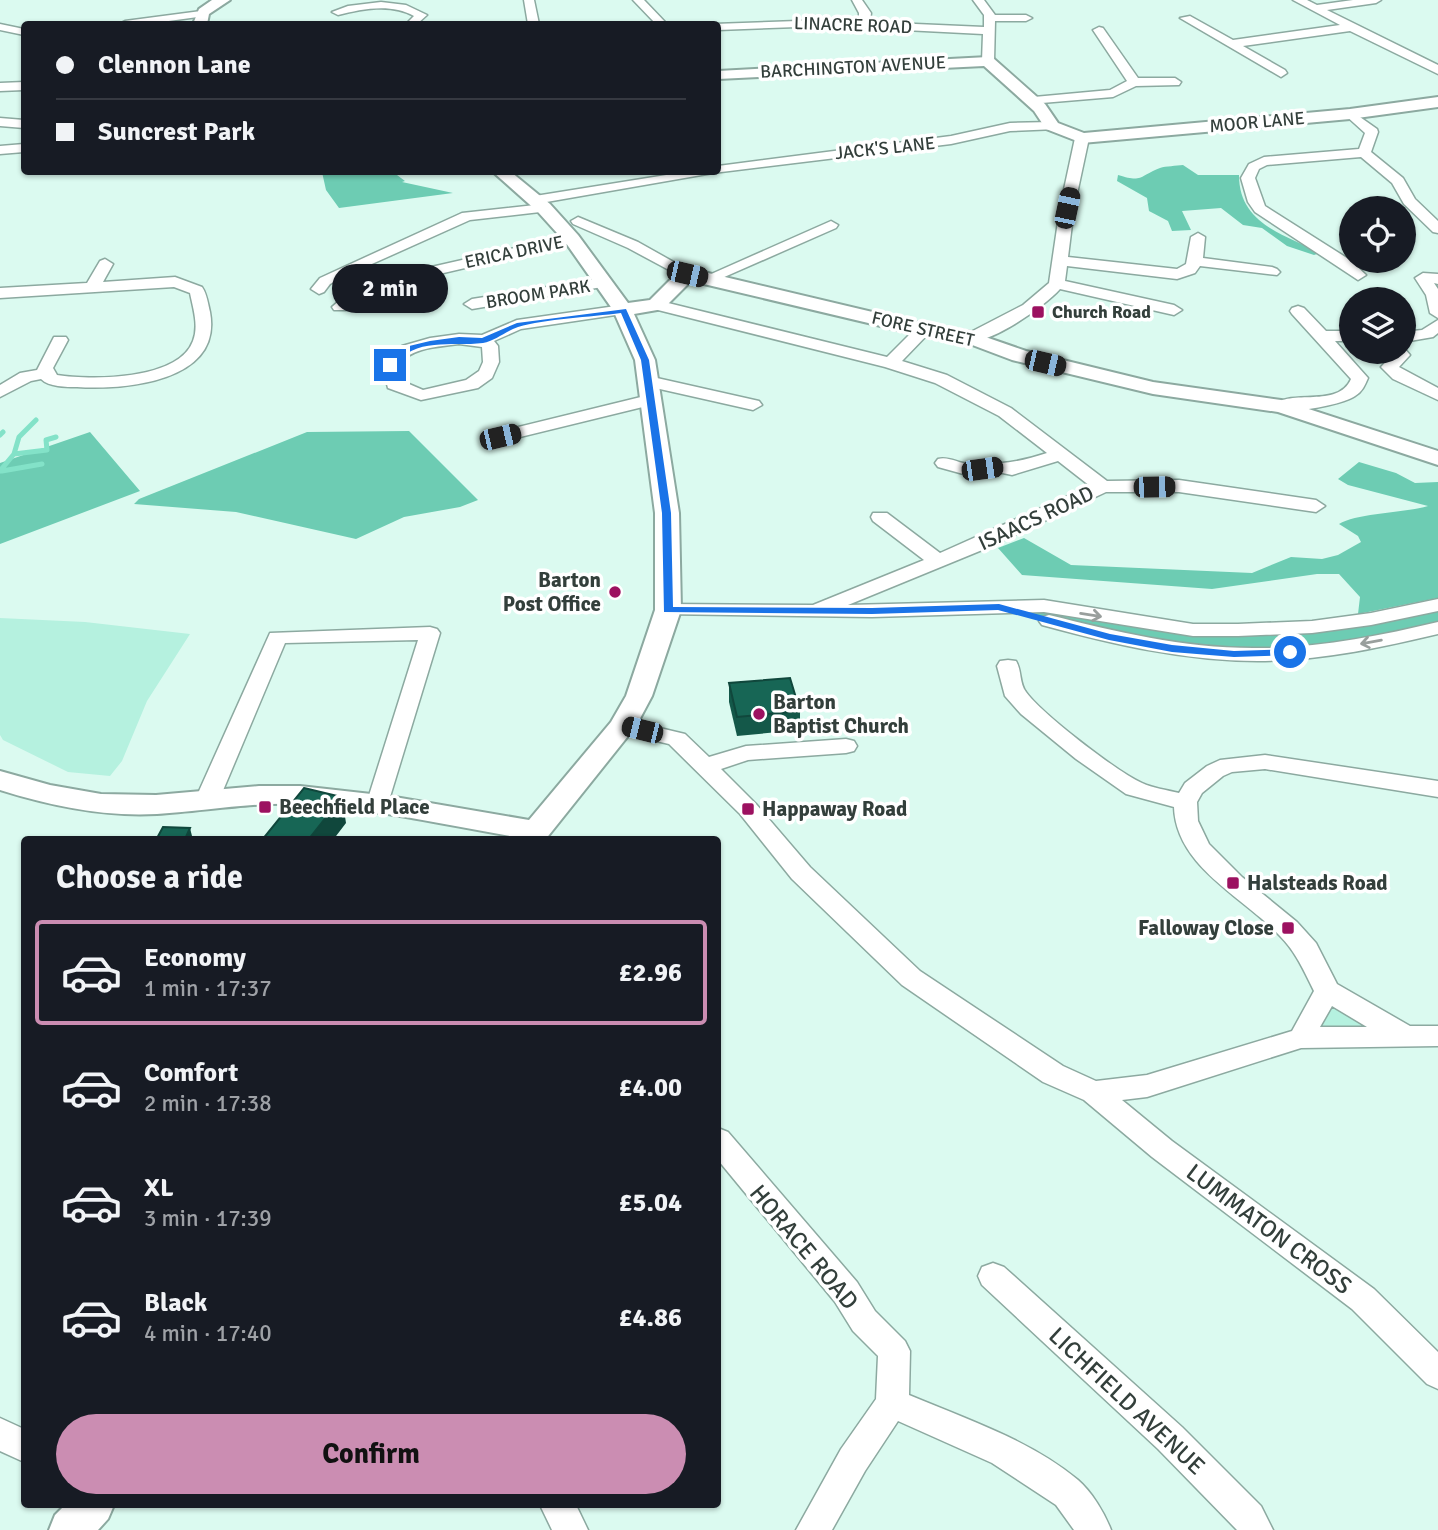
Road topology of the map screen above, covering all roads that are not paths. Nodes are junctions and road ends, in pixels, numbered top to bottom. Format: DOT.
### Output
graph roads {
  1 [pos="223,0"];
  2 [pos="529,0"];
  3 [pos="638,0"];
  4 [pos="857,0"];
  5 [pos="979,0"];
  6 [pos="993,0"];
  7 [pos="1298,0"];
  8 [pos="1376,0"];
  9 [pos="1314,9"];
  10 [pos="338,12"];
  11 [pos="1026,18"];
  12 [pos="1186,18"];
  13 [pos="201,19"];
  14 [pos="171,21"];
  15 [pos="414,21"];
  16 [pos="533,21"];
  17 [pos="659,21"];
  18 [pos="864,24"];
  19 [pos="989,24"];
  20 [pos="0,27"];
  21 [pos="721,27"];
  22 [pos="1352,27"];
  23 [pos="1099,30"];
  24 [pos="21,33"];
  25 [pos="21,35"];
  26 [pos="0,39"];
  27 [pos="1233,44"];
  28 [pos="988,61"];
  29 [pos="1438,70"];
  30 [pos="1282,73"];
  31 [pos="721,75"];
  32 [pos="1134,82"];
  33 [pos="1175,82"];
  34 [pos="21,86"];
  35 [pos="0,87"];
  36 [pos="1034,102"];
  37 [pos="1438,102"];
  38 [pos="1350,114"];
  39 [pos="0,122"];
  40 [pos="21,124"];
  41 [pos="1052,126"];
  42 [pos="1079,137"];
  43 [pos="21,148"];
  44 [pos="0,150"];
  45 [pos="1364,153"];
  46 [pos="721,170"];
  47 [pos="505,175"];
  48 [pos="692,175"];
  49 [pos="539,204"];
  50 [pos="831,225"];
  51 [pos="1438,229"];
  52 [pos="575,230"];
  53 [pos="1198,237"];
  54 [pos="1061,261"];
  55 [pos="1195,261"];
  56 [pos="105,264"];
  57 [pos="1272,272"];
  58 [pos="687,274"];
  59 [pos="1358,275"];
  60 [pos="708,279"];
  61 [pos="1438,279"];
  62 [pos="603,283"];
  63 [pos="1057,284"];
  64 [pos="92,288"];
  65 [pos="319,289"];
  66 [pos="0,293"];
  67 [pos="472,304"];
  68 [pos="656,305"];
  69 [pos="340,307"];
  70 [pos="623,310"];
  71 [pos="1174,310"];
  72 [pos="1298,311"];
  73 [pos="1438,313"];
  74 [pos="1438,325"];
  75 [pos="923,330"];
  76 [pos="1416,335"];
  77 [pos="1339,336"];
  78 [pos="1322,337"];
  79 [pos="971,338"];
  80 [pos="60,340"];
  81 [pos="484,340"];
  82 [pos="891,363"];
  83 [pos="1392,364"];
  84 [pos="46,373"];
  85 [pos="648,390"];
  86 [pos="0,392"];
  87 [pos="1438,394"];
  88 [pos="752,405"];
  89 [pos="1281,406"];
  90 [pos="500,437"];
  91 [pos="1062,454"];
  92 [pos="1438,458"];
  93 [pos="944,463"];
  94 [pos="1103,487"];
  95 [pos="1315,506"];
  96 [pos="880,517"];
  97 [pos="937,561"];
  98 [pos="1438,605"];
  99 [pos="999,607"];
  100 [pos="668,610"];
  101 [pos="818,610"];
  102 [pos="1438,628"];
  103 [pos="1007,666"];
  104 [pos="622,726"];
  105 [pos="846,746"];
  106 [pos="705,766"];
  107 [pos="0,780"];
  108 [pos="1438,789"];
  109 [pos="207,800"];
  110 [pos="1185,802"];
  111 [pos="378,804"];
  112 [pos="533,835"];
  113 [pos="1327,991"];
  114 [pos="1438,1036"];
  115 [pos="1407,1037"];
  116 [pos="1301,1038"];
  117 [pos="1094,1092"];
  118 [pos="721,1144"];
  119 [pos="993,1276"];
  120 [pos="1438,1374"];
  121 [pos="892,1403"];
  122 [pos="0,1433"];
  123 [pos="21,1445"];
  124 [pos="90,1508"];
  125 [pos="559,1508"];
  126 [pos="70,1530"];
  127 [pos="570,1530"];
  128 [pos="813,1530"];
  129 [pos="1094,1530"];
  130 [pos="1256,1530"];
  1 -- 13 [label="street"];
  2 -- 16 [label="street"];
  3 -- 17 [label="street"];
  4 -- 18 [label="street"];
  5 -- 6 [label="street"];
  5 -- 19 [label="street"];
  7 -- 9 [label="street"];
  8 -- 9 [label="street"];
  9 -- 22 [label="street"];
  10 -- 15 [label="street"];
  11 -- 19 [label="street, LINACRE ROAD"];
  12 -- 27 [label="street"];
  13 -- 14 [label="street"];
  18 -- 19 [label="street, LINACRE ROAD"];
  18 -- 21 [label="street, LINACRE ROAD"];
  19 -- 28 [label="street"];
  20 -- 24 [label="street"];
  22 -- 27 [label="street"];
  22 -- 29 [label="street"];
  23 -- 32 [label="street"];
  25 -- 26 [label="street"];
  27 -- 30 [label="street"];
  28 -- 31 [label="street, BARCHINGTON AVENUE"];
  28 -- 36 [label="street"];
  32 -- 33 [label="street"];
  32 -- 36 [label="street"];
  34 -- 35 [label="street"];
  36 -- 41 [label="street"];
  37 -- 38 [label="street, MOOR LANE"];
  38 -- 42 [label="street, MOOR LANE"];
  38 -- 45 [label="street"];
  39 -- 40 [label="street"];
  41 -- 42 [label="street"];
  41 -- 46 [label="street, JACK'S LANE"];
  42 -- 54 [label="street"];
  43 -- 44 [label="street"];
  45 -- 51 [label="street"];
  45 -- 59 [label="street"];
  47 -- 49 [label="street"];
  48 -- 49 [label="street"];
  49 -- 52 [label="street"];
  49 -- 65 [label="street"];
  50 -- 60 [label="street"];
  52 -- 58 [label="street, FORE STREET"];
  52 -- 62 [label="street"];
  52 -- 69 [label="street, ERICA DRIVE"];
  53 -- 55 [label="street"];
  54 -- 55 [label="street"];
  54 -- 63 [label="street"];
  55 -- 57 [label="street"];
  56 -- 64 [label="street"];
  58 -- 60 [label="street, FORE STREET"];
  58 -- 68 [label="street"];
  60 -- 75 [label="street, FORE STREET"];
  61 -- 73 [label="street"];
  62 -- 67 [label="street, BROOM PARK"];
  62 -- 70 [label="street"];
  63 -- 71 [label="street"];
  63 -- 79 [label="street"];
  64 -- 66 [label="street"];
  64 -- 84 [label="street"];
  68 -- 70 [label="street, ISAACS ROAD"];
  68 -- 82 [label="street, ISAACS ROAD"];
  70 -- 81 [label="street"];
  70 -- 85 [label="street"];
  72 -- 78 [label="street"];
  74 -- 76 [label="street"];
  75 -- 79 [label="street, FORE STREET"];
  75 -- 82 [label="street"];
  77 -- 78 [label="street"];
  78 -- 89 [label="street"];
  79 -- 89 [label="street, FORE STREET"];
  80 -- 84 [label="street"];
  81 -- 81 [label="street"];
  82 -- 91 [label="street, ISAACS ROAD"];
  83 -- 87 [label="street"];
  84 -- 86 [label="street"];
  85 -- 88 [label="street"];
  85 -- 90 [label="street"];
  85 -- 100 [label="street"];
  89 -- 92 [label="street, FORE STREET"];
  91 -- 93 [label="street"];
  91 -- 94 [label="street, ISAACS ROAD"];
  94 -- 95 [label="street"];
  94 -- 97 [label="street, ISAACS ROAD"];
  96 -- 97 [label="street"];
  97 -- 101 [label="street, ISAACS ROAD"];
  99 -- 98 [label="street, one-way"];
  99 -- 101 [label="street"];
  102 -- 99 [label="street, one-way"];
  100 -- 101 [label="street"];
  100 -- 104 [label="street"];
  103 -- 110 [label="street"];
  104 -- 106 [label="street"];
  104 -- 112 [label="street"];
  105 -- 106 [label="street"];
  106 -- 117 [label="street"];
  107 -- 109 [label="street"];
  108 -- 110 [label="street"];
  109 -- 111 [label="street"];
  109 -- 111 [label="street"];
  110 -- 113 [label="street"];
  111 -- 112 [label="street"];
  113 -- 115 [label="street"];
  113 -- 116 [label="street"];
  114 -- 115 [label="street"];
  115 -- 116 [label="street"];
  116 -- 117 [label="street"];
  117 -- 120 [label="street, LUMMATON CROSS"];
  118 -- 121 [label="street, HORACE ROAD"];
  119 -- 130 [label="street, LICHFIELD AVENUE"];
  121 -- 128 [label="street"];
  121 -- 129 [label="street"];
  122 -- 123 [label="street"];
  124 -- 126 [label="street"];
  125 -- 127 [label="street"];
}
